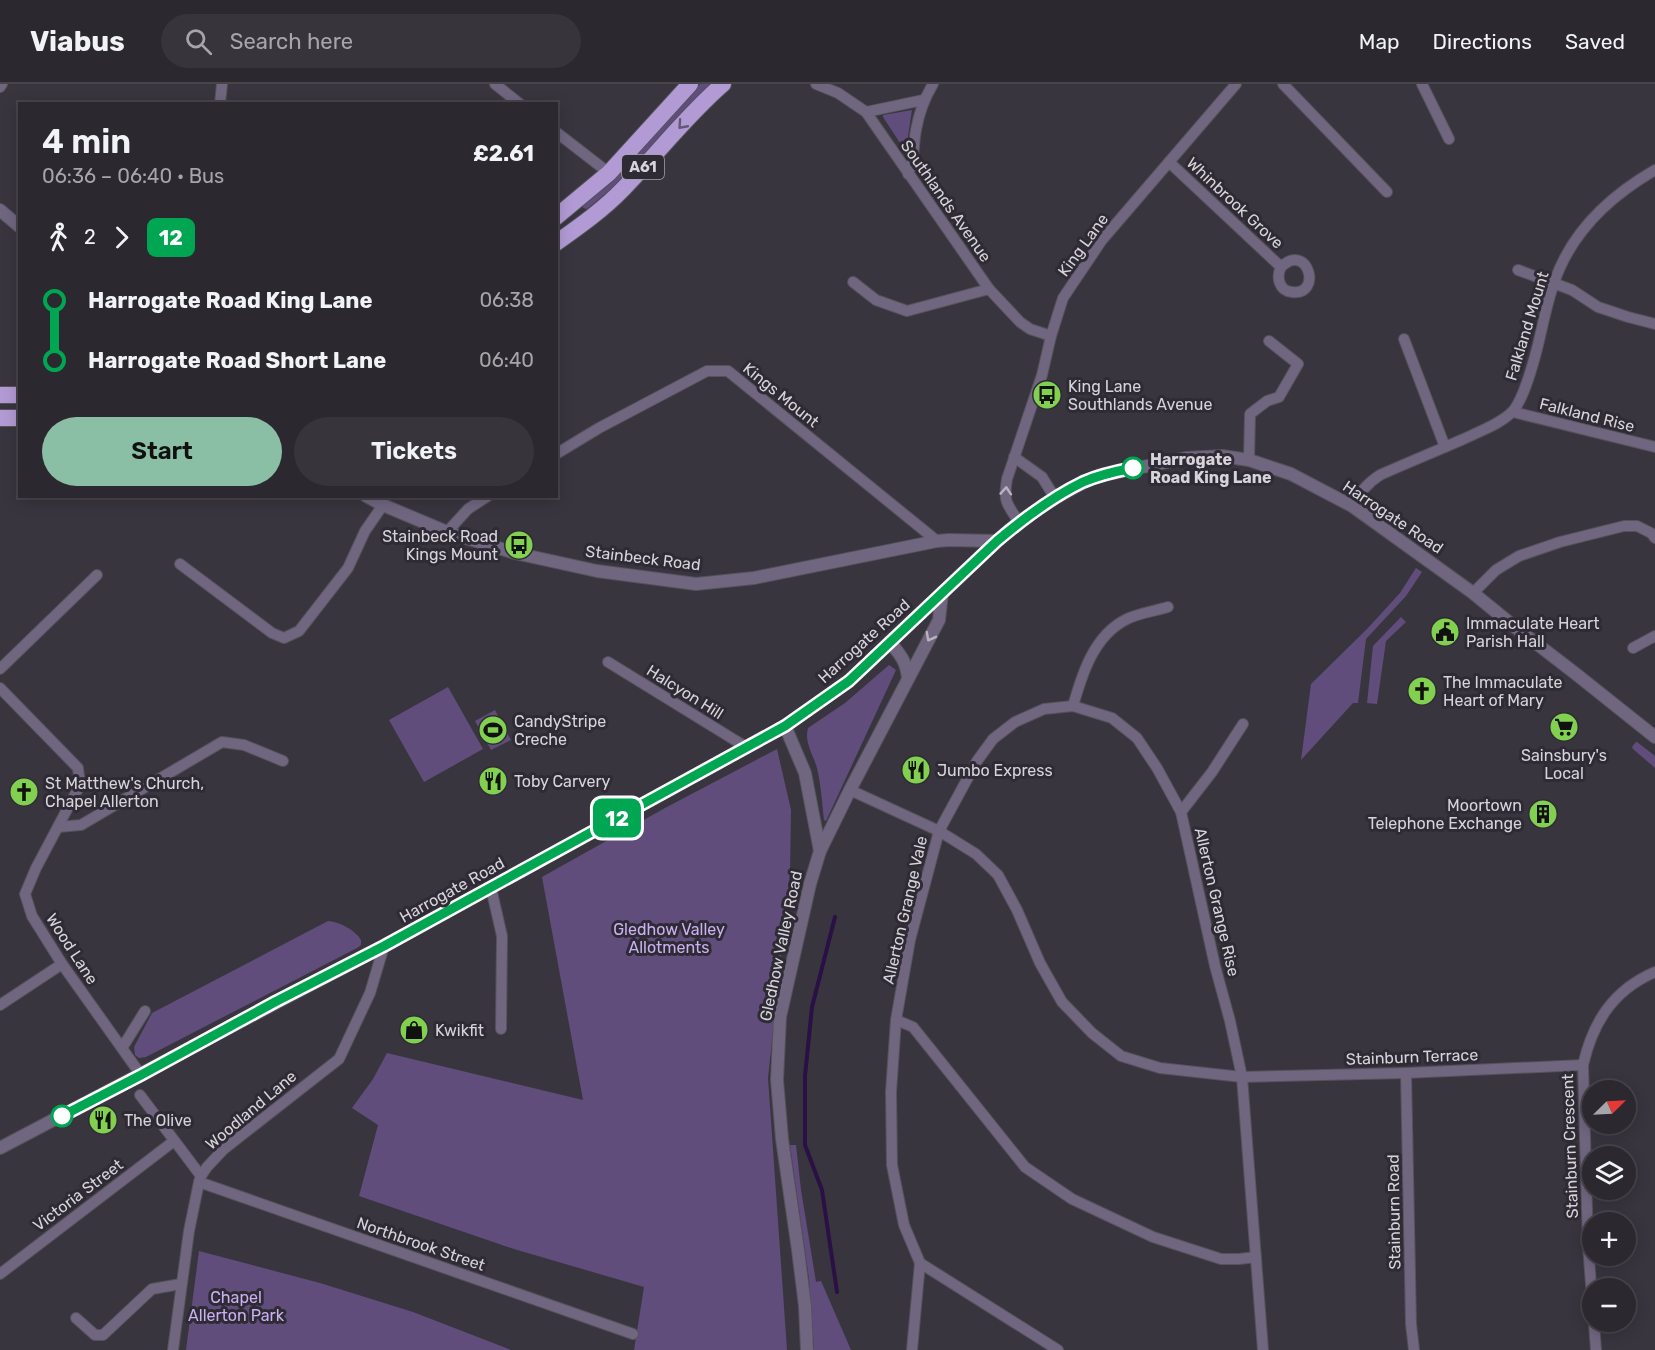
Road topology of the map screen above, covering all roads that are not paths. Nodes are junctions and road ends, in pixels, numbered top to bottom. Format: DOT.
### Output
graph roads {
  1 [pos="222,84"];
  2 [pos="495,84"];
  3 [pos="690,84"];
  4 [pos="723,84"];
  5 [pos="816,84"];
  6 [pos="933,84"];
  7 [pos="1236,84"];
  8 [pos="1283,84"];
  9 [pos="1422,84"];
  10 [pos="923,100"];
  11 [pos="220,102"];
  12 [pos="518,102"];
  13 [pos="866,112"];
  14 [pos="558,134"];
  15 [pos="1449,139"];
  16 [pos="1169,162"];
  17 [pos="1655,170"];
  18 [pos="609,173"];
  19 [pos="908,174"];
  20 [pos="1387,192"];
  21 [pos="0,210"];
  22 [pos="558,215"];
  23 [pos="18,225"];
  24 [pos="558,242"];
  25 [pos="1281,267"];
  26 [pos="1518,270"];
  27 [pos="853,282"];
  28 [pos="1554,282"];
  29 [pos="989,289"];
  30 [pos="1655,324"];
  31 [pos="1051,336"];
  32 [pos="1404,339"];
  33 [pos="1269,341"];
  34 [pos="0,395"];
  35 [pos="18,395"];
  36 [pos="1513,412"];
  37 [pos="0,418"];
  38 [pos="18,418"];
  39 [pos="1445,447"];
  40 [pos="1655,447"];
  41 [pos="558,453"];
  42 [pos="1014,457"];
  43 [pos="1249,460"];
  44 [pos="370,498"];
  45 [pos="485,498"];
  46 [pos="1055,498"];
  47 [pos="383,505"];
  48 [pos="1352,506"];
  49 [pos="1019,522"];
  50 [pos="447,532"];
  51 [pos="1655,538"];
  52 [pos="937,541"];
  53 [pos="997,541"];
  54 [pos="180,564"];
  55 [pos="97,575"];
  56 [pos="1473,592"];
  57 [pos="942,593"];
  58 [pos="1168,607"];
  59 [pos="1655,636"];
  60 [pos="890,642"];
  61 [pos="1633,648"];
  62 [pos="608,662"];
  63 [pos="0,669"];
  64 [pos="908,678"];
  65 [pos="0,688"];
  66 [pos="1073,706"];
  67 [pos="1243,724"];
  68 [pos="785,726"];
  69 [pos="1655,737"];
  70 [pos="746,747"];
  71 [pos="283,761"];
  72 [pos="850,790"];
  73 [pos="1181,812"];
  74 [pos="58,827"];
  75 [pos="939,831"];
  76 [pos="820,851"];
  77 [pos="491,888"];
  78 [pos="384,946"];
  79 [pos="62,964"];
  80 [pos="1655,972"];
  81 [pos="0,1005"];
  82 [pos="145,1011"];
  83 [pos="896,1020"];
  84 [pos="501,1029"];
  85 [pos="122,1048"];
  86 [pos="1583,1065"];
  87 [pos="1406,1073"];
  88 [pos="141,1075"];
  89 [pos="1242,1077"];
  90 [pos="140,1095"];
  91 [pos="174,1141"];
  92 [pos="0,1148"];
  93 [pos="200,1179"];
  94 [pos="1256,1257"];
  95 [pos="920,1263"];
  96 [pos="0,1274"];
  97 [pos="182,1284"];
  98 [pos="76,1318"];
  99 [pos="633,1334"];
  100 [pos="173,1350"];
  101 [pos="807,1350"];
  102 [pos="912,1350"];
  103 [pos="1058,1350"];
  104 [pos="1263,1350"];
  105 [pos="1414,1350"];
  106 [pos="1596,1350"];
  1 -- 11 [label="street"];
  2 -- 12 [label="street"];
  3 -- 18 [label="highway, A61"];
  4 -- 24 [label="highway, A61, one-way"];
  5 -- 13 [label="street, Southlands Avenue"];
  6 -- 10 [label="street"];
  7 -- 16 [label="street, King Lane"];
  8 -- 20 [label="street"];
  9 -- 15 [label="street"];
  10 -- 13 [label="street"];
  10 -- 19 [label="street"];
  13 -- 19 [label="street, Southlands Avenue"];
  14 -- 18 [label="street"];
  16 -- 25 [label="street, Whinbrook Grove"];
  16 -- 31 [label="street, King Lane"];
  17 -- 28 [label="street, Falkland Mount"];
  18 -- 22 [label="highway, A61"];
  19 -- 29 [label="street, Southlands Avenue"];
  21 -- 23 [label="street"];
  26 -- 28 [label="street"];
  27 -- 29 [label="street"];
  28 -- 30 [label="street"];
  28 -- 36 [label="street, Falkland Mount"];
  29 -- 31 [label="street, Southlands Avenue"];
  31 -- 42 [label="street, King Lane"];
  32 -- 39 [label="street"];
  33 -- 43 [label="street"];
  34 -- 35 [label="highway"];
  36 -- 39 [label="street"];
  36 -- 40 [label="street, Falkland Rise"];
  37 -- 38 [label="highway"];
  39 -- 48 [label="street"];
  41 -- 52 [label="street, Kings Mount"];
  42 -- 46 [label="street"];
  49 -- 42 [label="street, King Lane, one-way"];
  43 -- 46 [label="street, Harrogate Road"];
  43 -- 48 [label="street, Harrogate Road"];
  44 -- 47 [label="street, Stainbeck Road"];
  45 -- 50 [label="street"];
  46 -- 49 [label="street, Harrogate Road"];
  47 -- 50 [label="street, Stainbeck Road"];
  47 -- 54 [label="street"];
  48 -- 56 [label="street, Harrogate Road"];
  49 -- 53 [label="street, Harrogate Road"];
  50 -- 52 [label="street, Stainbeck Road"];
  51 -- 56 [label="street"];
  52 -- 53 [label="street, Stainbeck Road"];
  53 -- 57 [label="street, Harrogate Road"];
  55 -- 63 [label="street"];
  56 -- 69 [label="street, Harrogate Road"];
  57 -- 60 [label="street, Harrogate Road"];
  57 -- 64 [label="street, Gledhow Valley Road, one-way"];
  58 -- 66 [label="street"];
  59 -- 61 [label="street"];
  60 -- 64 [label="street"];
  60 -- 68 [label="street, Harrogate Road"];
  62 -- 70 [label="street, Halcyon Hill"];
  64 -- 72 [label="street, Gledhow Valley Road"];
  65 -- 74 [label="street, Wood Lane"];
  66 -- 73 [label="street, Allerton Grange Rise"];
  66 -- 75 [label="street, Allerton Grange Rise"];
  67 -- 73 [label="street"];
  68 -- 70 [label="street, Harrogate Road"];
  68 -- 76 [label="street"];
  70 -- 77 [label="street, Harrogate Road"];
  71 -- 74 [label="street"];
  72 -- 75 [label="street, Stainburn Terrace"];
  72 -- 76 [label="street, Gledhow Valley Road"];
  73 -- 89 [label="street, Allerton Grange Rise"];
  74 -- 79 [label="street, Wood Lane"];
  75 -- 83 [label="street, Allerton Grange Vale"];
  75 -- 89 [label="street, Stainburn Terrace"];
  76 -- 101 [label="street, Gledhow Valley Road"];
  77 -- 78 [label="street, Harrogate Road"];
  77 -- 84 [label="street"];
  78 -- 88 [label="street, Harrogate Road"];
  78 -- 93 [label="street, Woodland Lane"];
  79 -- 81 [label="street"];
  79 -- 85 [label="street, Wood Lane"];
  80 -- 86 [label="street, Stainburn Crescent"];
  82 -- 85 [label="street"];
  83 -- 94 [label="street"];
  83 -- 95 [label="street, Allerton Grange Vale"];
  85 -- 88 [label="street, Wood Lane"];
  86 -- 87 [label="street, Stainburn Terrace"];
  86 -- 106 [label="street, Stainburn Crescent"];
  87 -- 89 [label="street, Stainburn Terrace"];
  87 -- 105 [label="street, Stainburn Road"];
  88 -- 92 [label="street, Harrogate Road"];
  89 -- 94 [label="street, Allerton Grange Rise"];
  90 -- 91 [label="street"];
  91 -- 93 [label="street"];
  91 -- 96 [label="street, Victoria Street"];
  93 -- 97 [label="street, Woodland Lane"];
  93 -- 99 [label="street, Northbrook Street"];
  94 -- 104 [label="street, Allerton Grange Rise"];
  95 -- 102 [label="street, Allerton Grange Vale"];
  95 -- 103 [label="street"];
  97 -- 98 [label="street"];
  97 -- 100 [label="street, Woodland Lane"];
}
